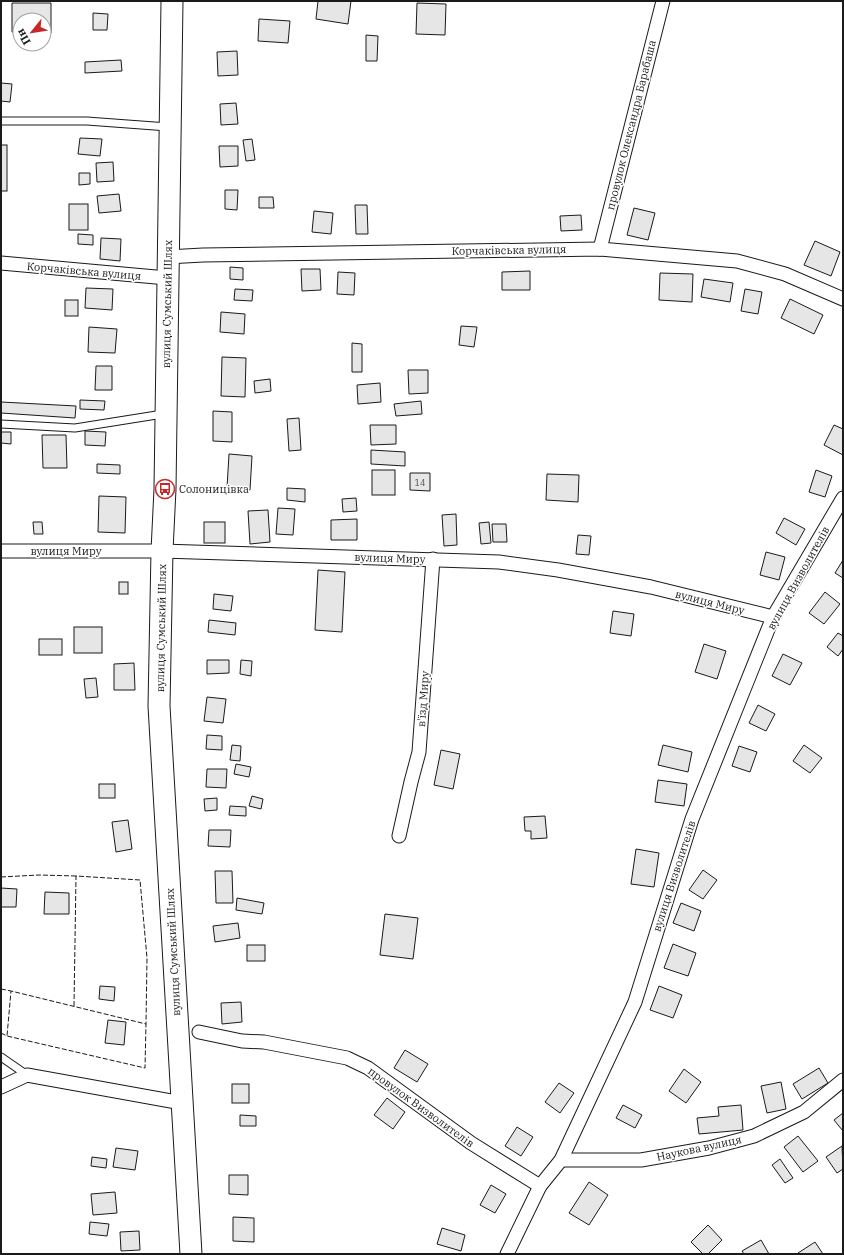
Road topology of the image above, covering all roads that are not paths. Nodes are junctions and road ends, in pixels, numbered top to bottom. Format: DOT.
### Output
graph roads {
  1 [pos="172,1"];
  2 [pos="662,1"];
  3 [pos="1,120"];
  4 [pos="170,127"];
  5 [pos="600,249"];
  6 [pos="167,257"];
  7 [pos="1,263"];
  8 [pos="167,278"];
  9 [pos="843,299"];
  10 [pos="166,414"];
  11 [pos="1,424"];
  12 [pos="843,498"];
  13 [pos="1,551"];
  14 [pos="162,551"];
  15 [pos="432,559"];
  16 [pos="773,617"];
  17 [pos="399,836"];
  18 [pos="199,1032"];
  19 [pos="1,1057"];
  20 [pos="27,1074"];
  21 [pos="843,1080"];
  22 [pos="1,1087"];
  23 [pos="182,1103"];
  24 [pos="561,1160"];
  25 [pos="540,1186"];
  26 [pos="192,1254"];
  27 [pos="507,1254"];
  1 -- 4 [label="main road, вулиця Сумський Шлях"];
  2 -- 5 [label="street, провулок Олександра Барабаша"];
  3 -- 4 [label="lane"];
  4 -- 6 [label="main road, вулиця Сумський Шлях"];
  5 -- 6 [label="street, Корчаківська вулиця"];
  5 -- 9 [label="street, Корчаківська вулиця"];
  6 -- 8 [label="main road, вулиця Сумський Шлях"];
  7 -- 8 [label="street, Корчаківська вулиця"];
  8 -- 10 [label="main road, вулиця Сумський Шлях"];
  10 -- 11 [label="lane"];
  10 -- 14 [label="main road, вулиця Сумський Шлях"];
  12 -- 16 [label="street, вулиця Визволителів"];
  13 -- 14 [label="street, вулиця Миру"];
  14 -- 15 [label="street, вулиця Миру"];
  14 -- 23 [label="main road, вулиця Сумський Шлях"];
  15 -- 16 [label="street, вулиця Миру"];
  15 -- 17 [label="street, в'їзд Миру"];
  16 -- 24 [label="street, вулиця Визволителів"];
  18 -- 25 [label="street, провулок Визволителів"];
  19 -- 20 [label="lane"];
  20 -- 22 [label="street"];
  20 -- 23 [label="street"];
  21 -- 24 [label="street, Наукова вулиця"];
  23 -- 26 [label="main road, вулиця Сумський Шлях"];
  24 -- 25 [label="street, вулиця Визволителів"];
  25 -- 27 [label="street, вулиця Визволителів"];
}
